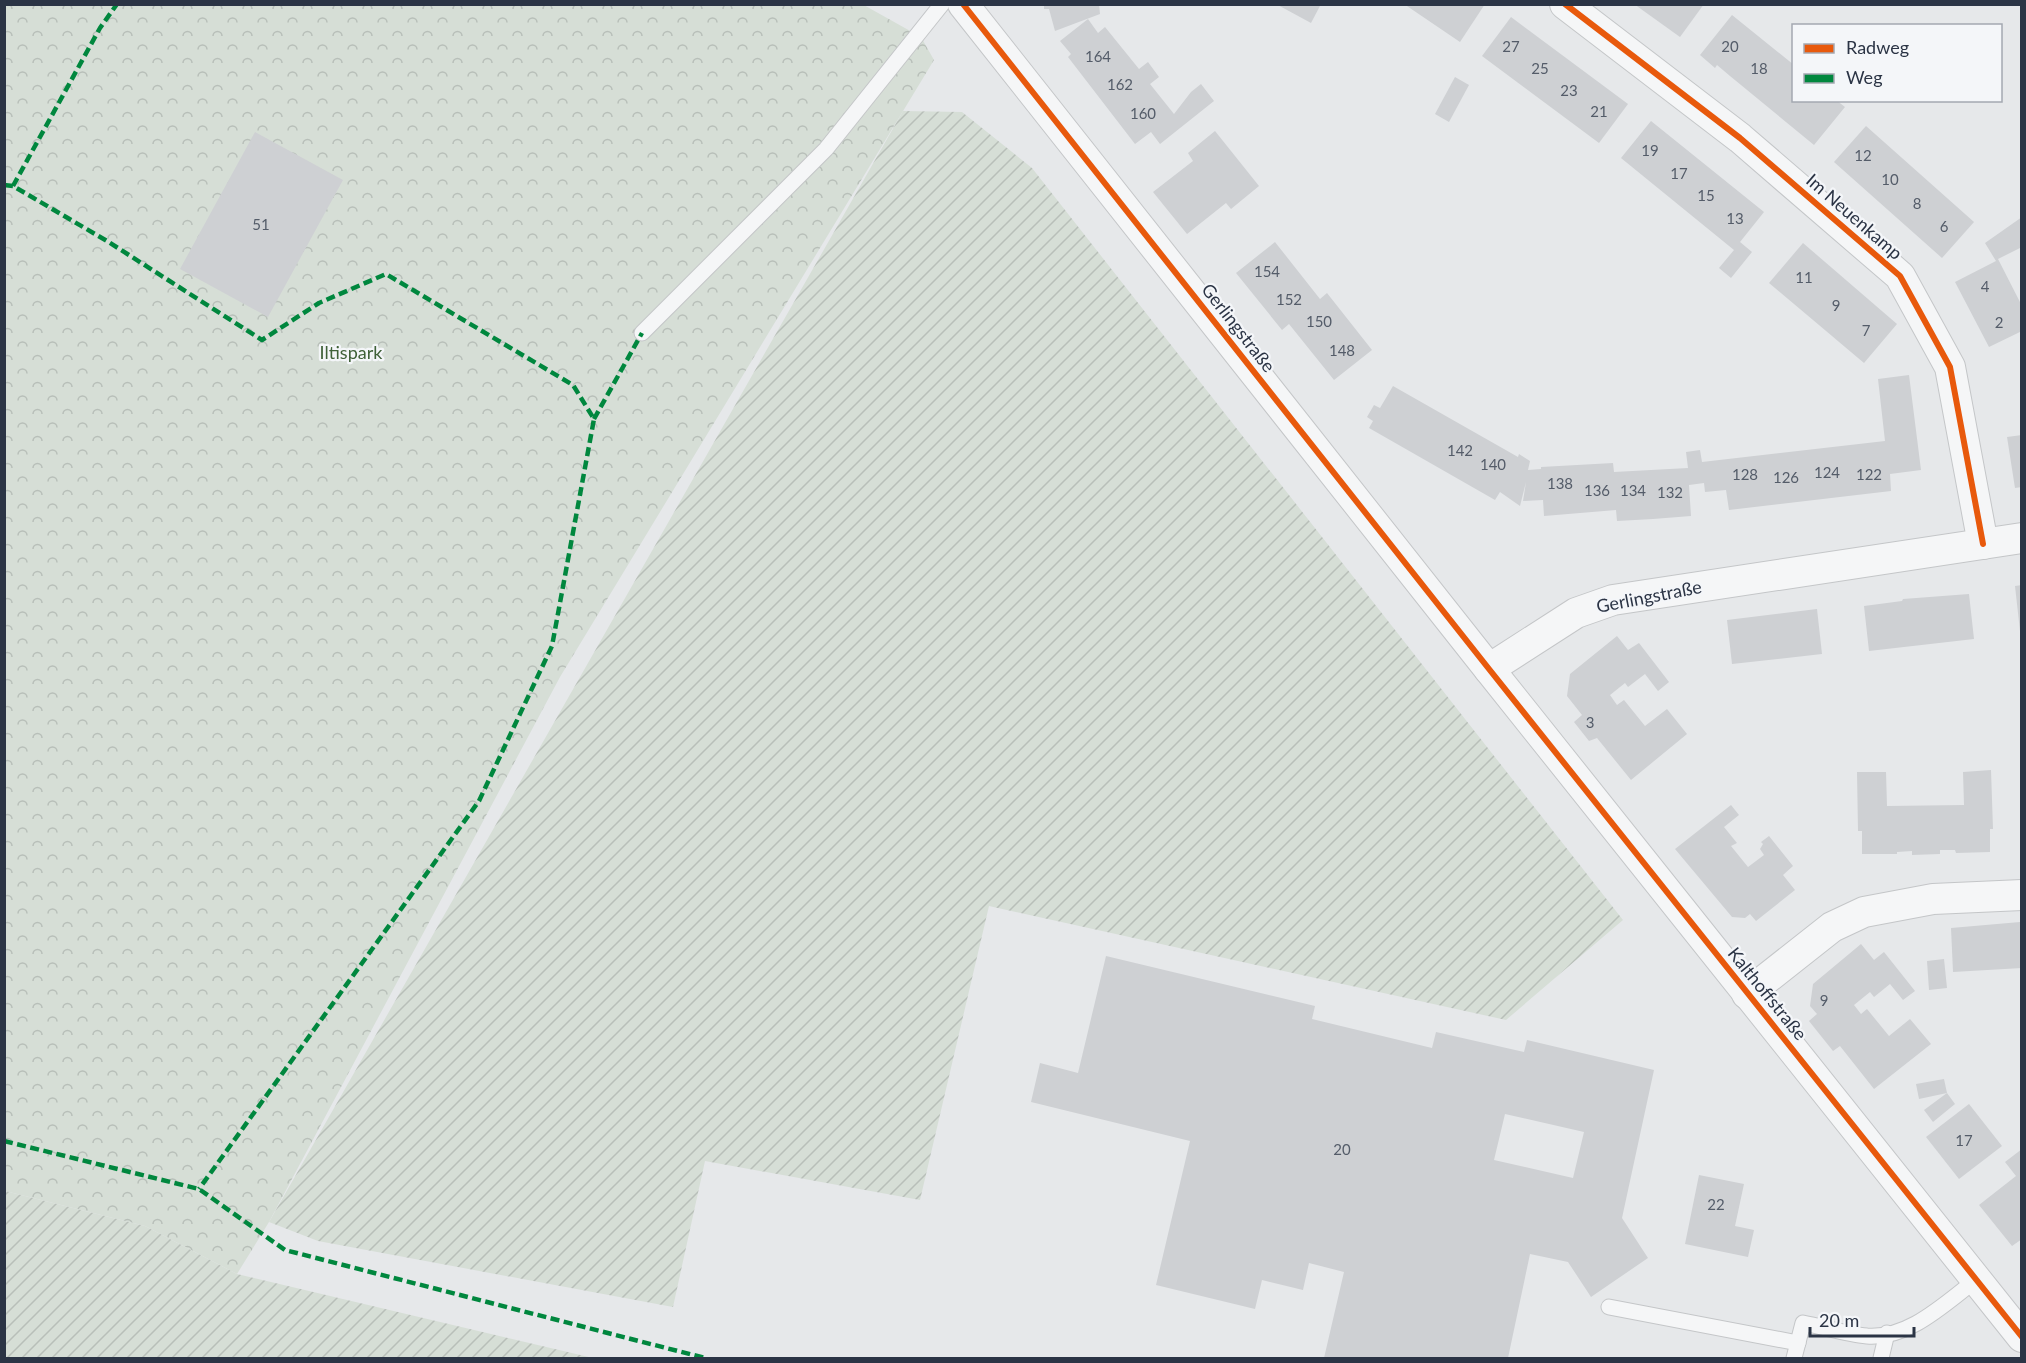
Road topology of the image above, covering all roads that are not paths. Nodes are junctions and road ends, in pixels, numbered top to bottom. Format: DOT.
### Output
graph roads {
  1 [pos="942,4"];
  2 [pos="963,4"];
  3 [pos="1565,4"];
  4 [pos="642,333"];
  5 [pos="2022,538"];
  6 [pos="1983,544"];
  7 [pos="1489,669"];
  8 [pos="2022,895"];
  9 [pos="1747,994"];
  10 [pos="1976,1280"];
  11 [pos="1609,1307"];
  12 [pos="1887,1333"];
  13 [pos="2022,1337"];
  14 [pos="1798,1343"];
  15 [pos="1794,1359"];
  16 [pos="1881,1359"];
  1 -- 4 [label="lane"];
  2 -- 7 [label="street, Gerlingstraße"];
  3 -- 6 [label="street, Im Neuenkamp"];
  5 -- 6 [label="street, Gerlingstraße"];
  6 -- 7 [label="street, Gerlingstraße"];
  7 -- 9 [label="street, Kalthoffstraße"];
  8 -- 9 [label="street"];
  9 -- 10 [label="street, Kalthoffstraße"];
  10 -- 12 [label="lane"];
  10 -- 13 [label="street, Kalthoffstraße"];
  11 -- 14 [label="lane"];
  12 -- 14 [label="lane"];
  12 -- 16 [label="lane"];
  14 -- 15 [label="lane"];
}
